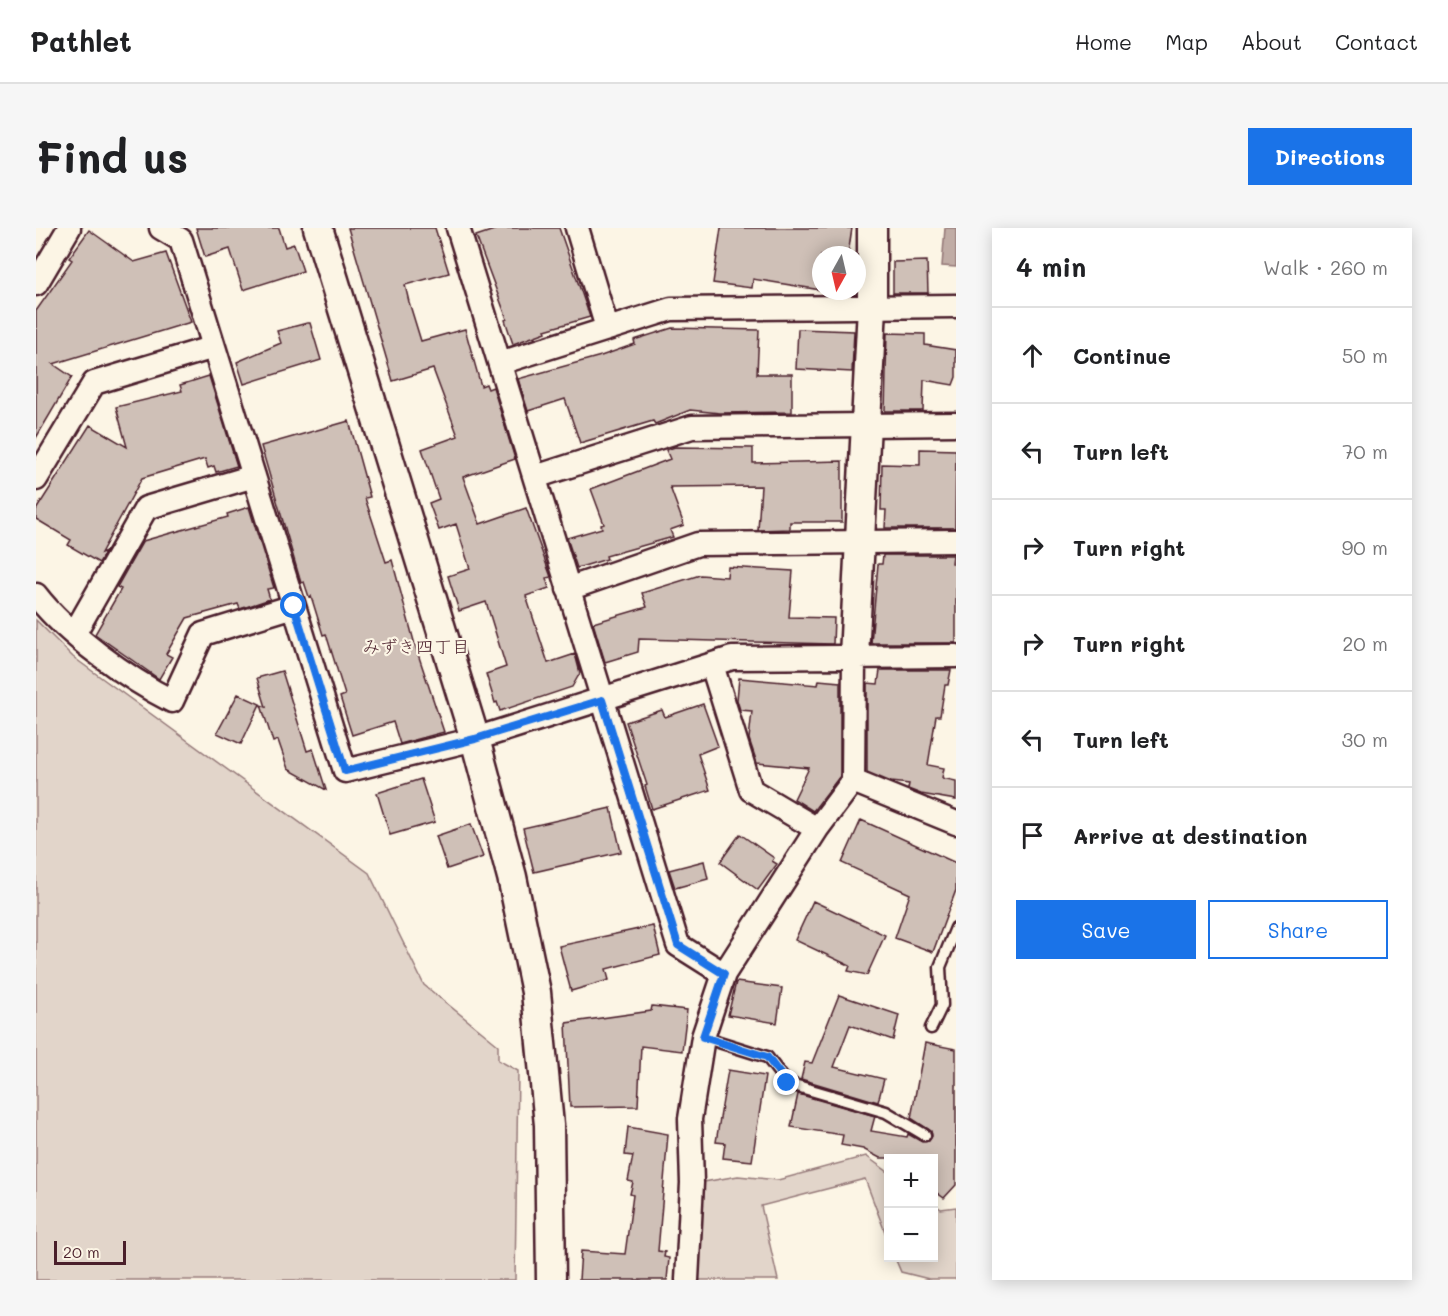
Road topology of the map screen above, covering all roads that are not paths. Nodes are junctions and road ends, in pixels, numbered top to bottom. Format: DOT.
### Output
graph roads {
  1 [pos="69,228"];
  2 [pos="161,228"];
  3 [pos="318,228"];
  4 [pos="458,228"];
  5 [pos="577,228"];
  6 [pos="872,228"];
  7 [pos="36,284"];
  8 [pos="872,306"];
  9 [pos="956,306"];
  10 [pos="607,328"];
  11 [pos="214,347"];
  12 [pos="500,363"];
  13 [pos="956,424"];
  14 [pos="866,425"];
  15 [pos="254,476"];
  16 [pos="535,477"];
  17 [pos="36,479"];
  18 [pos="860,541"];
  19 [pos="956,541"];
  20 [pos="568,589"];
  21 [pos="36,595"];
  22 [pos="294,606"];
  23 [pos="74,634"];
  24 [pos="854,656"];
  25 [pos="956,656"];
  26 [pos="712,665"];
  27 [pos="602,700"];
  28 [pos="475,739"];
  29 [pos="853,781"];
  30 [pos="956,822"];
  31 [pos="817,829"];
  32 [pos="956,928"];
  33 [pos="724,974"];
  34 [pos="931,1028"];
  35 [pos="703,1037"];
  36 [pos="925,1135"];
  37 [pos="551,1280"];
  38 [pos="687,1280"];
  1 -- 7 [label="street"];
  2 -- 11 [label="street"];
  3 -- 28 [label="street"];
  4 -- 12 [label="street"];
  5 -- 10 [label="street"];
  6 -- 8 [label="street"];
  8 -- 9 [label="street"];
  8 -- 10 [label="street"];
  8 -- 14 [label="street"];
  10 -- 12 [label="street"];
  11 -- 15 [label="street"];
  11 -- 17 [label="street"];
  12 -- 16 [label="street"];
  13 -- 14 [label="street"];
  14 -- 16 [label="street"];
  14 -- 18 [label="street"];
  15 -- 22 [label="street"];
  15 -- 23 [label="street"];
  16 -- 20 [label="street"];
  18 -- 19 [label="street"];
  18 -- 20 [label="street"];
  18 -- 24 [label="street"];
  20 -- 27 [label="street"];
  21 -- 23 [label="street"];
  22 -- 23 [label="street"];
  22 -- 28 [label="street"];
  24 -- 25 [label="street"];
  24 -- 26 [label="street"];
  24 -- 29 [label="street"];
  26 -- 27 [label="street"];
  26 -- 31 [label="street"];
  27 -- 28 [label="street"];
  27 -- 33 [label="street"];
  28 -- 37 [label="street"];
  29 -- 30 [label="street"];
  29 -- 31 [label="street"];
  31 -- 33 [label="street"];
  32 -- 34 [label="lane"];
  33 -- 35 [label="street"];
  35 -- 36 [label="lane"];
  35 -- 38 [label="street"];
}
